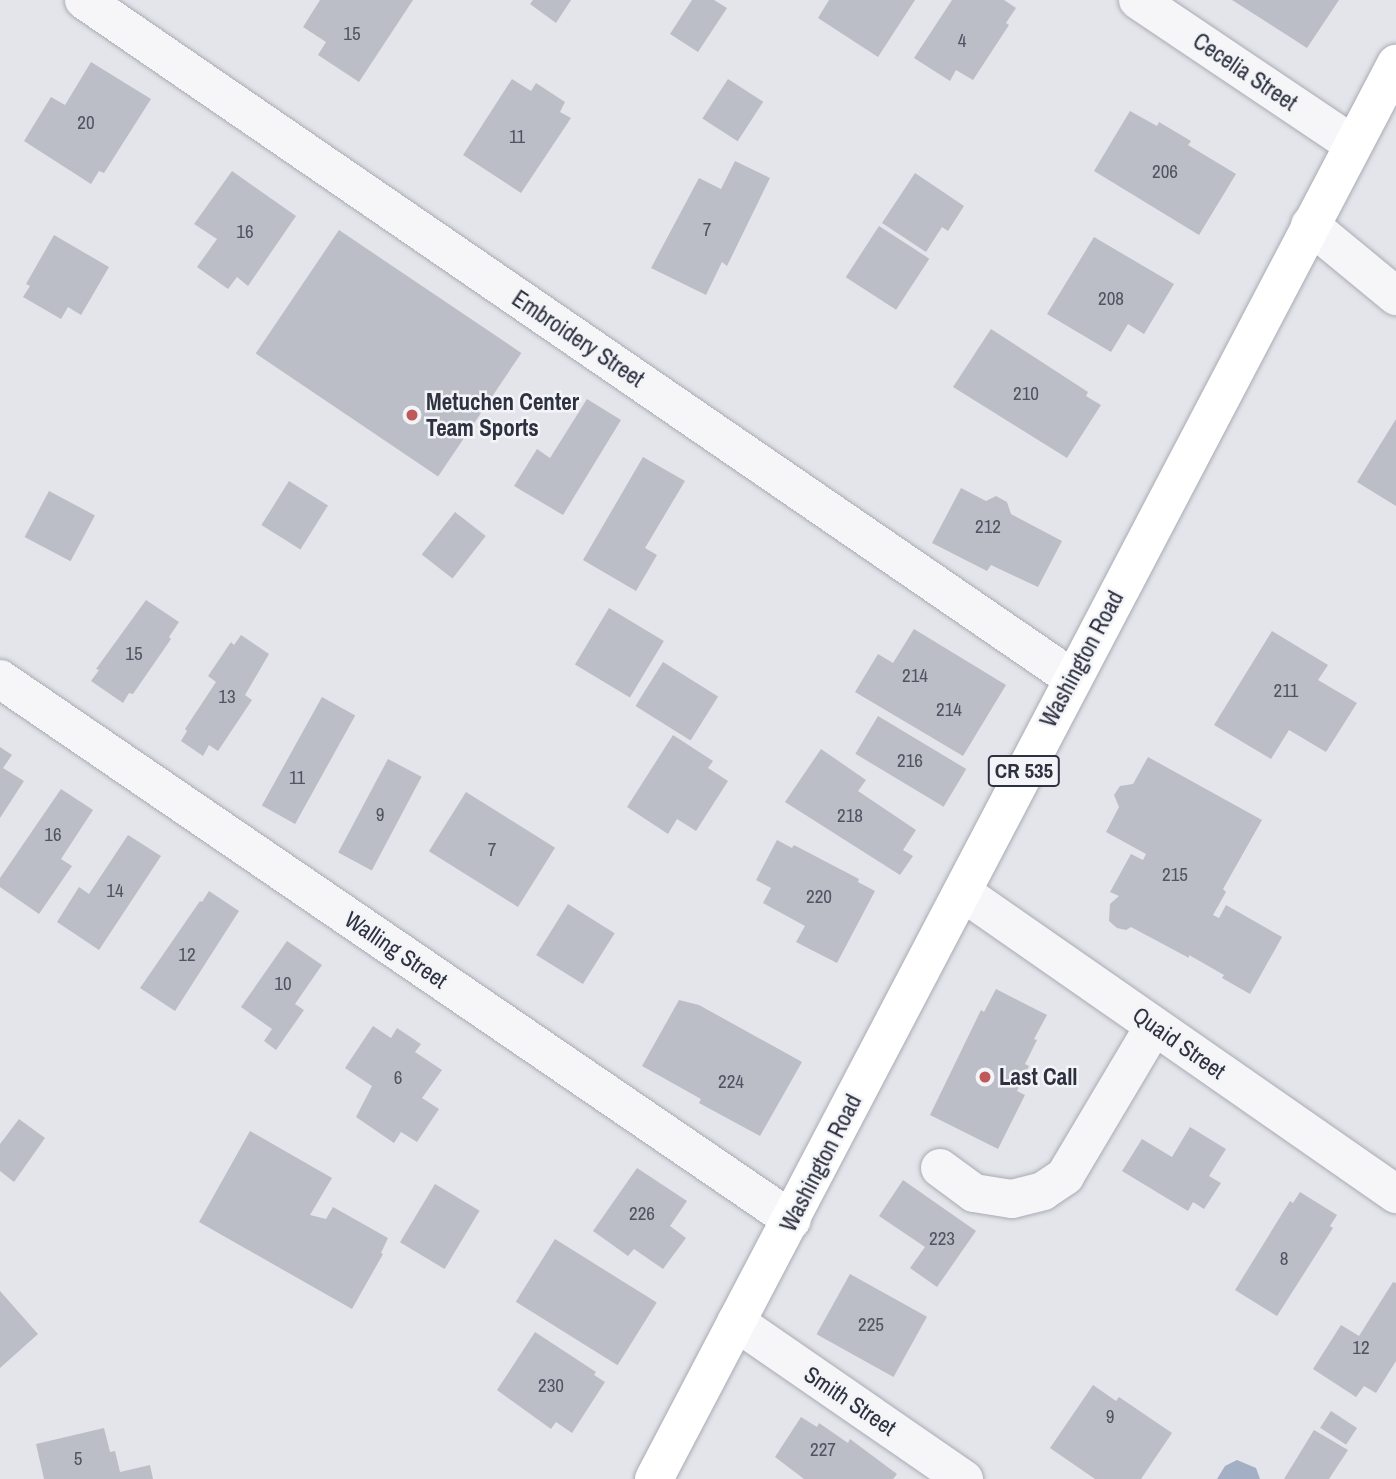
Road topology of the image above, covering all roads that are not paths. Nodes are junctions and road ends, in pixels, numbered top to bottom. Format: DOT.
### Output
graph roads {
  1 [pos="84,0"];
  2 [pos="1138,0"];
  3 [pos="1396,64"];
  4 [pos="1352,144"];
  5 [pos="1310,225"];
  6 [pos="1396,296"];
  7 [pos="1072,678"];
  8 [pos="0,679"];
  9 [pos="961,892"];
  10 [pos="1154,1026"];
  11 [pos="940,1168"];
  12 [pos="1396,1194"];
  13 [pos="792,1220"];
  14 [pos="736,1322"];
  15 [pos="654,1479"];
  16 [pos="964,1479"];
  1 -- 7 [label="street, Embroidery Street"];
  2 -- 4 [label="street, Cecelia Street"];
  3 -- 4 [label="main road, Washington Road / CR 535"];
  4 -- 5 [label="main road, Washington Road / CR 535"];
  5 -- 6 [label="street"];
  5 -- 7 [label="main road, Washington Road / CR 535"];
  7 -- 9 [label="main road, Washington Road / CR 535"];
  8 -- 13 [label="street, Walling Street"];
  9 -- 10 [label="street, Quaid Street"];
  9 -- 13 [label="main road, Washington Road / CR 535"];
  10 -- 11 [label="street"];
  10 -- 12 [label="street, Quaid Street"];
  13 -- 14 [label="main road, Washington Road / CR 535"];
  14 -- 15 [label="main road, Washington Road / CR 535"];
  14 -- 16 [label="street, Smith Street"];
}
